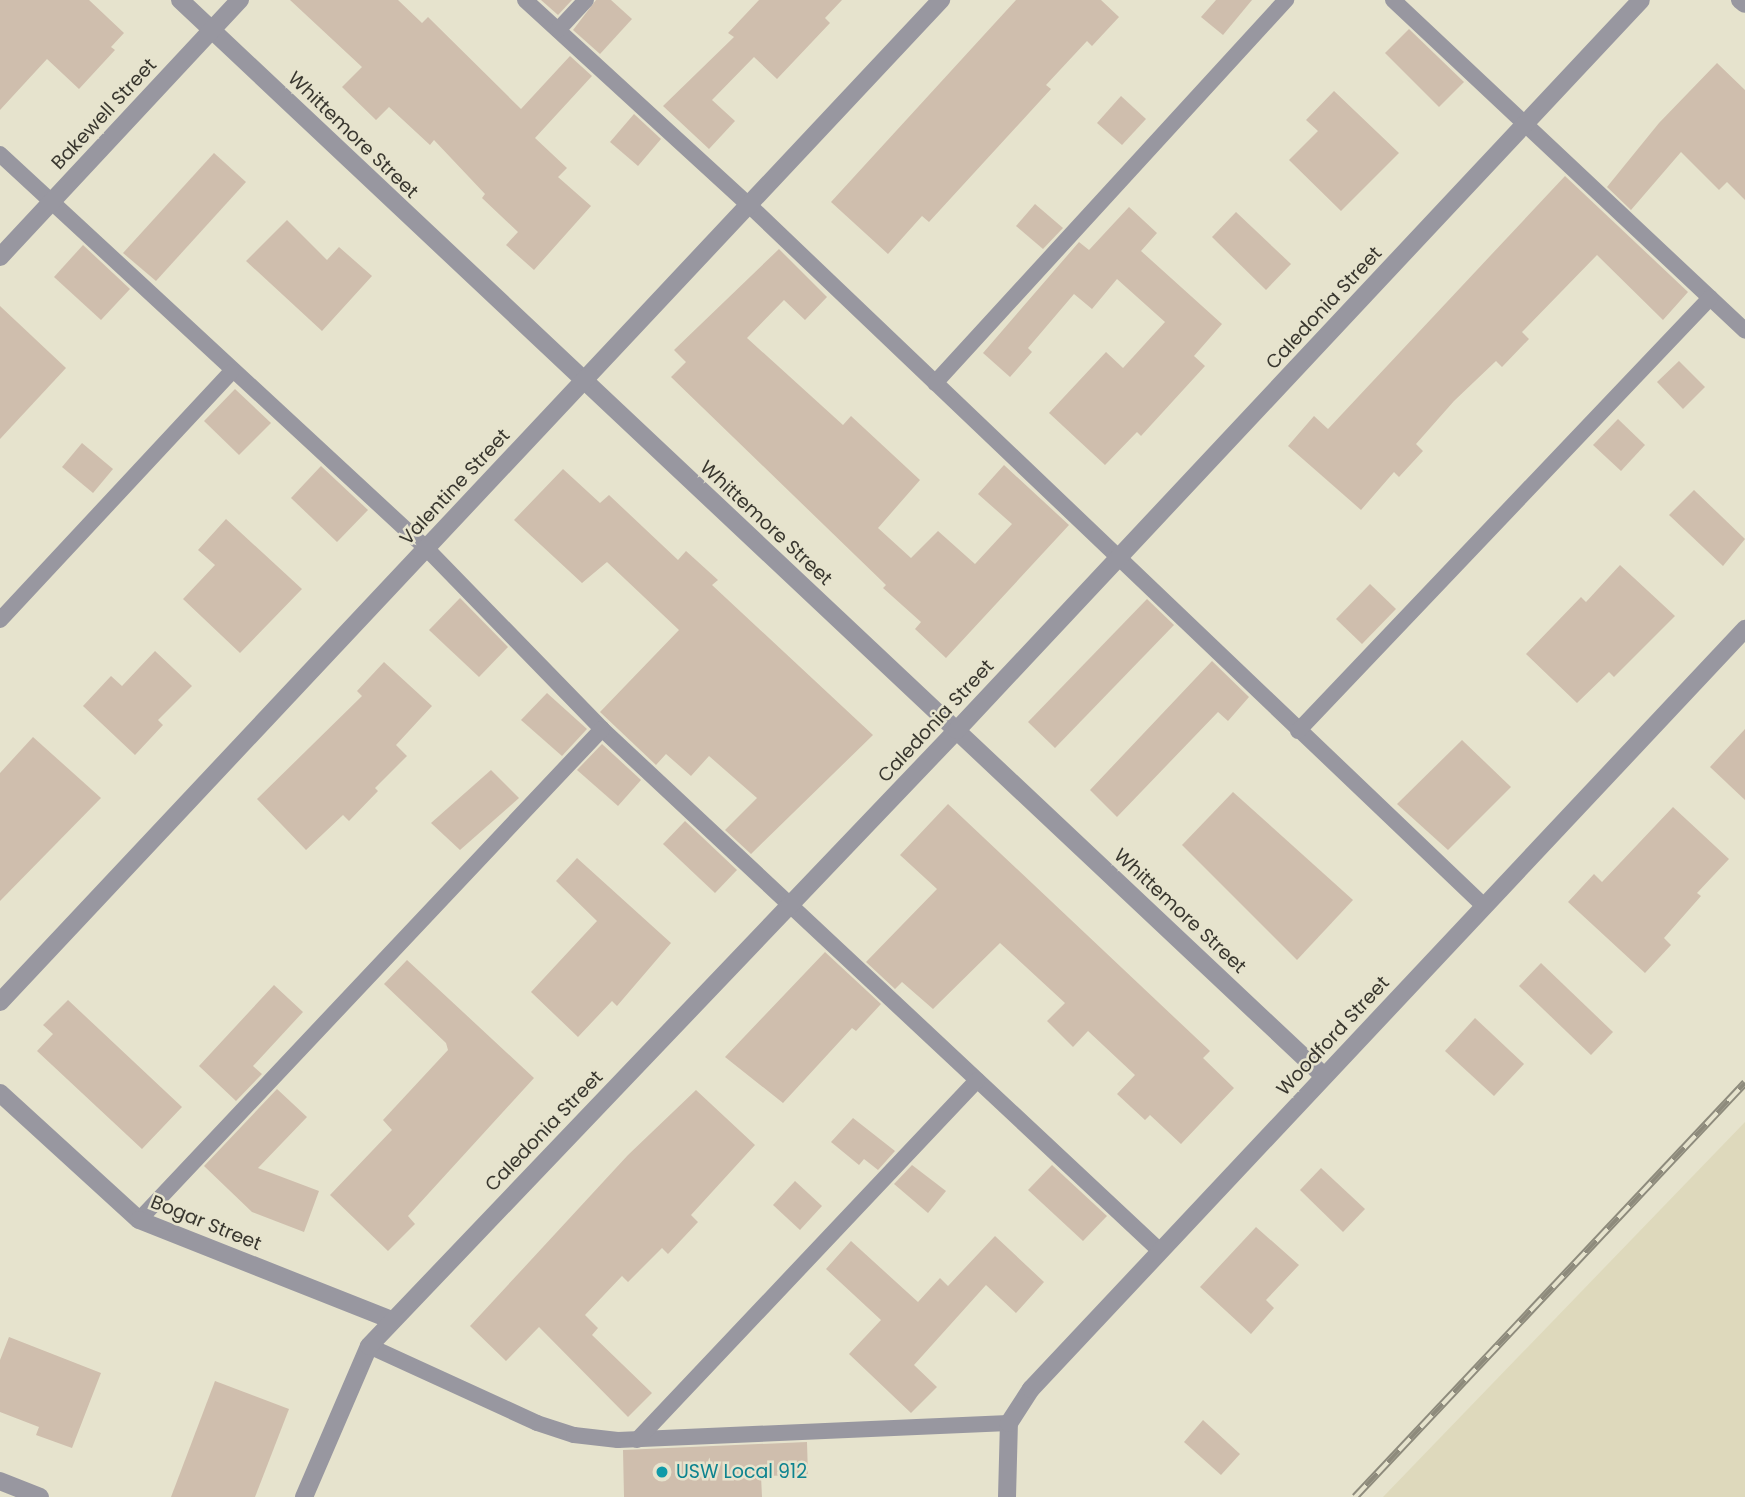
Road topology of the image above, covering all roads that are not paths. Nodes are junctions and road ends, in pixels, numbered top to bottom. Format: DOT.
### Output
graph roads {
  1 [pos="180,0"];
  2 [pos="240,0"];
  3 [pos="526,0"];
  4 [pos="586,0"];
  5 [pos="942,0"];
  6 [pos="1286,0"];
  7 [pos="1393,0"];
  8 [pos="1641,0"];
  9 [pos="1740,0"];
  10 [pos="1745,4"];
  11 [pos="212,30"];
  12 [pos="558,30"];
  13 [pos="1525,124"];
  14 [pos="0,154"];
  15 [pos="53,200"];
  16 [pos="749,205"];
  17 [pos="0,257"];
  18 [pos="1710,298"];
  19 [pos="1745,331"];
  20 [pos="231,372"];
  21 [pos="583,382"];
  22 [pos="935,383"];
  23 [pos="426,548"];
  24 [pos="1118,558"];
  25 [pos="0,620"];
  26 [pos="1745,629"];
  27 [pos="602,729"];
  28 [pos="957,730"];
  29 [pos="1298,731"];
  30 [pos="790,905"];
  31 [pos="1485,906"];
  32 [pos="0,1002"];
  33 [pos="1324,1076"];
  34 [pos="977,1080"];
  35 [pos="0,1094"];
  36 [pos="139,1220"];
  37 [pos="1160,1251"];
  38 [pos="392,1320"];
  39 [pos="369,1346"];
  40 [pos="1009,1423"];
  41 [pos="637,1440"];
  42 [pos="0,1481"];
  43 [pos="40,1497"];
  44 [pos="304,1497"];
  45 [pos="1007,1497"];
  1 -- 11 [label="street, Whittemore Street"];
  2 -- 11 [label="street, Bakewell Street"];
  3 -- 12 [label="lane"];
  4 -- 12 [label="lane"];
  5 -- 16 [label="street, Valentine Street"];
  6 -- 22 [label="lane"];
  7 -- 13 [label="lane"];
  8 -- 13 [label="street, Caledonia Street"];
  9 -- 10 [label="street"];
  11 -- 15 [label="street, Bakewell Street"];
  11 -- 21 [label="street, Whittemore Street"];
  12 -- 16 [label="lane"];
  13 -- 18 [label="lane"];
  13 -- 24 [label="street, Caledonia Street"];
  14 -- 15 [label="lane"];
  15 -- 17 [label="street, Bakewell Street"];
  15 -- 20 [label="lane"];
  16 -- 21 [label="street, Valentine Street"];
  16 -- 22 [label="lane"];
  18 -- 19 [label="lane"];
  18 -- 29 [label="lane"];
  20 -- 23 [label="lane"];
  20 -- 25 [label="lane"];
  21 -- 23 [label="street, Valentine Street"];
  21 -- 28 [label="street, Whittemore Street"];
  22 -- 24 [label="lane"];
  23 -- 27 [label="lane"];
  23 -- 32 [label="street, Valentine Street"];
  24 -- 28 [label="street, Caledonia Street"];
  24 -- 29 [label="lane"];
  26 -- 31 [label="street, Woodford Street"];
  27 -- 30 [label="lane"];
  27 -- 36 [label="lane"];
  28 -- 30 [label="street, Caledonia Street"];
  28 -- 33 [label="street, Whittemore Street"];
  29 -- 31 [label="lane"];
  30 -- 34 [label="lane"];
  30 -- 38 [label="street, Caledonia Street"];
  31 -- 33 [label="street, Woodford Street"];
  33 -- 37 [label="street, Woodford Street"];
  34 -- 37 [label="lane"];
  34 -- 41 [label="lane"];
  35 -- 36 [label="street, Bogar Street"];
  36 -- 38 [label="street, Bogar Street"];
  37 -- 40 [label="street, Woodford Street"];
  38 -- 39 [label="street, Caledonia Street"];
  39 -- 41 [label="lane"];
  39 -- 44 [label="street, Caledonia Street"];
  40 -- 41 [label="lane"];
  40 -- 45 [label="street"];
  42 -- 43 [label="street"];
}
